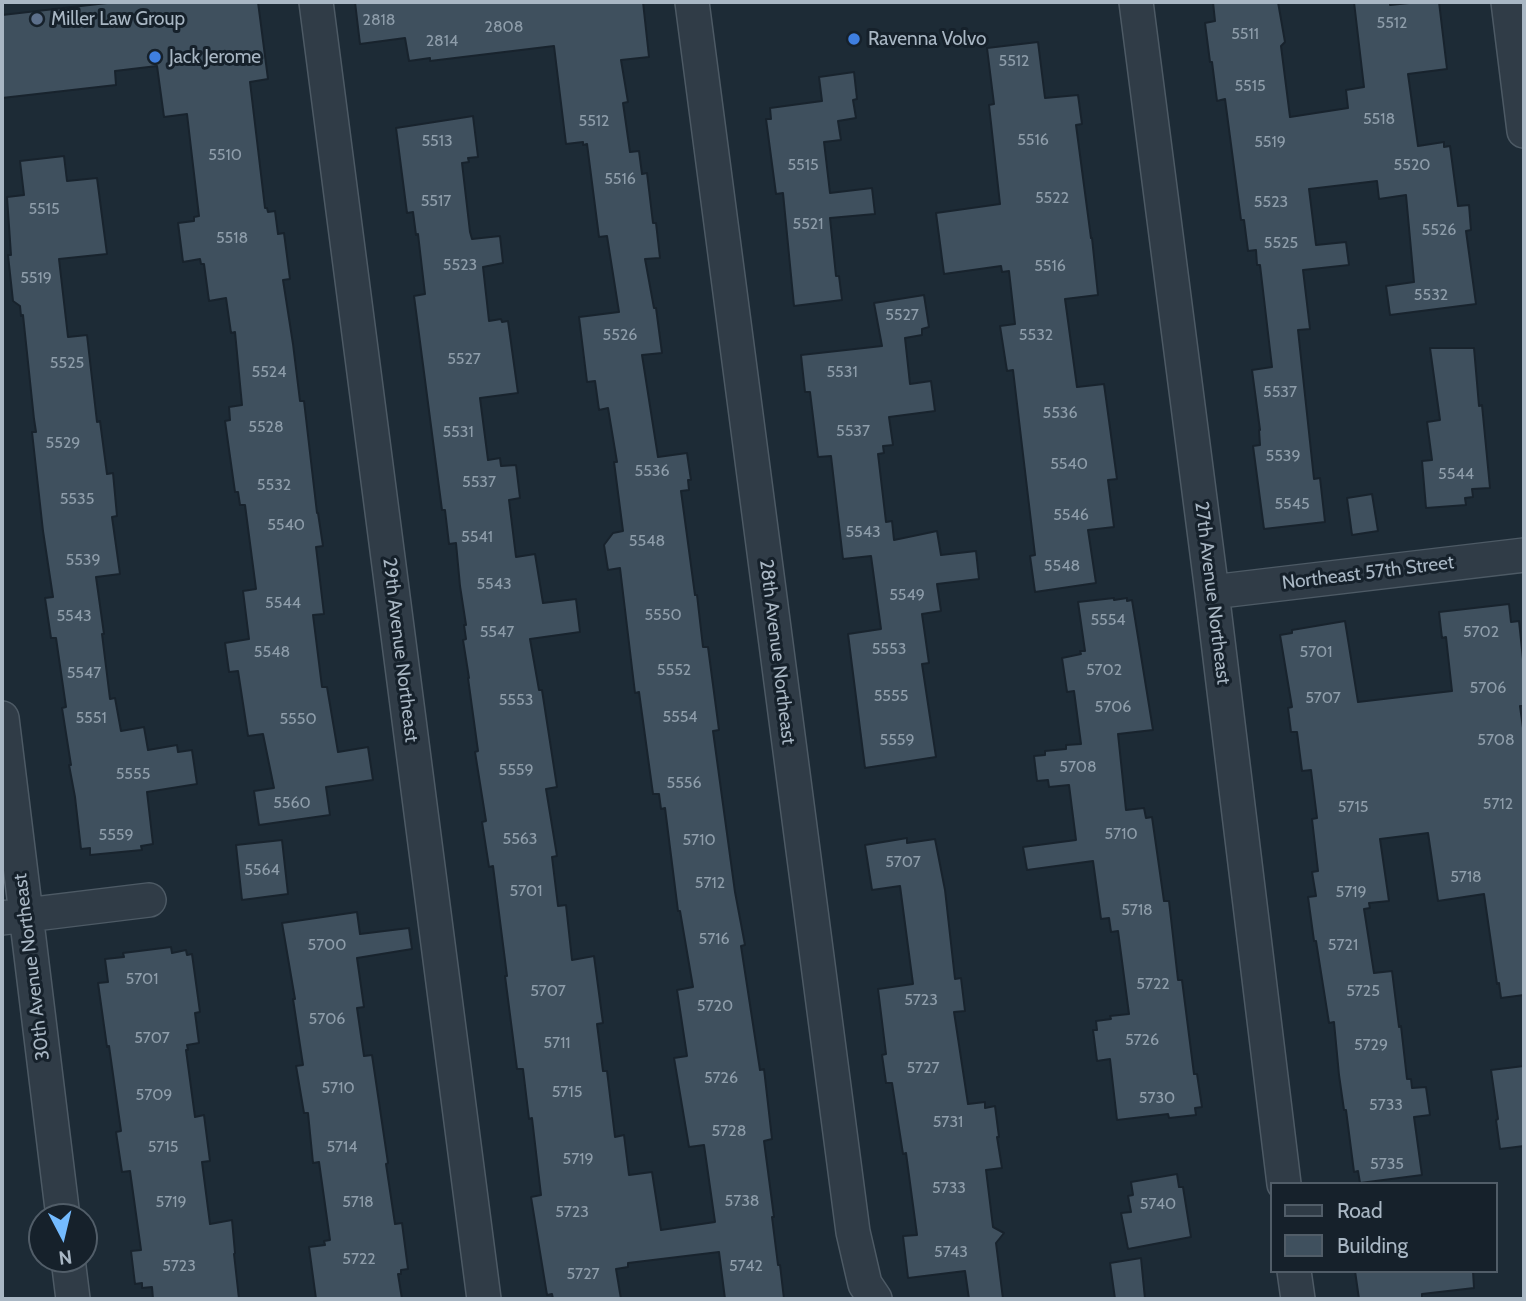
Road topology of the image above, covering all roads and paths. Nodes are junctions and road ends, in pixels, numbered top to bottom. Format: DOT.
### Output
graph roads {
  1 [pos="316,2"];
  2 [pos="692,2"];
  3 [pos="1136,2"];
  4 [pos="1508,2"];
  5 [pos="1524,131"];
  6 [pos="1524,555"];
  7 [pos="1212,592"];
  8 [pos="2,718"];
  9 [pos="149,901"];
  10 [pos="14,917"];
  11 [pos="1284,1182"];
  12 [pos="61,1203"];
  13 [pos="70,1273"];
  14 [pos="1294,1273"];
  15 [pos="73,1299"];
  16 [pos="484,1299"];
  17 [pos="875,1299"];
  18 [pos="1298,1299"];
  1 -- 16 [label="street, 29th Avenue Northeast"];
  2 -- 17 [label="street, 28th Avenue Northeast"];
  3 -- 7 [label="street, 27th Avenue Northeast"];
  4 -- 5 [label="street"];
  6 -- 7 [label="street, Northeast 57th Street"];
  7 -- 11 [label="street, 27th Avenue Northeast"];
  8 -- 10 [label="street, 30th Avenue Northeast"];
  9 -- 10 [label="street"];
  10 -- 12 [label="street, 30th Avenue Northeast"];
  13 -- 15 [label="street"];
  14 -- 18 [label="street"];
}
